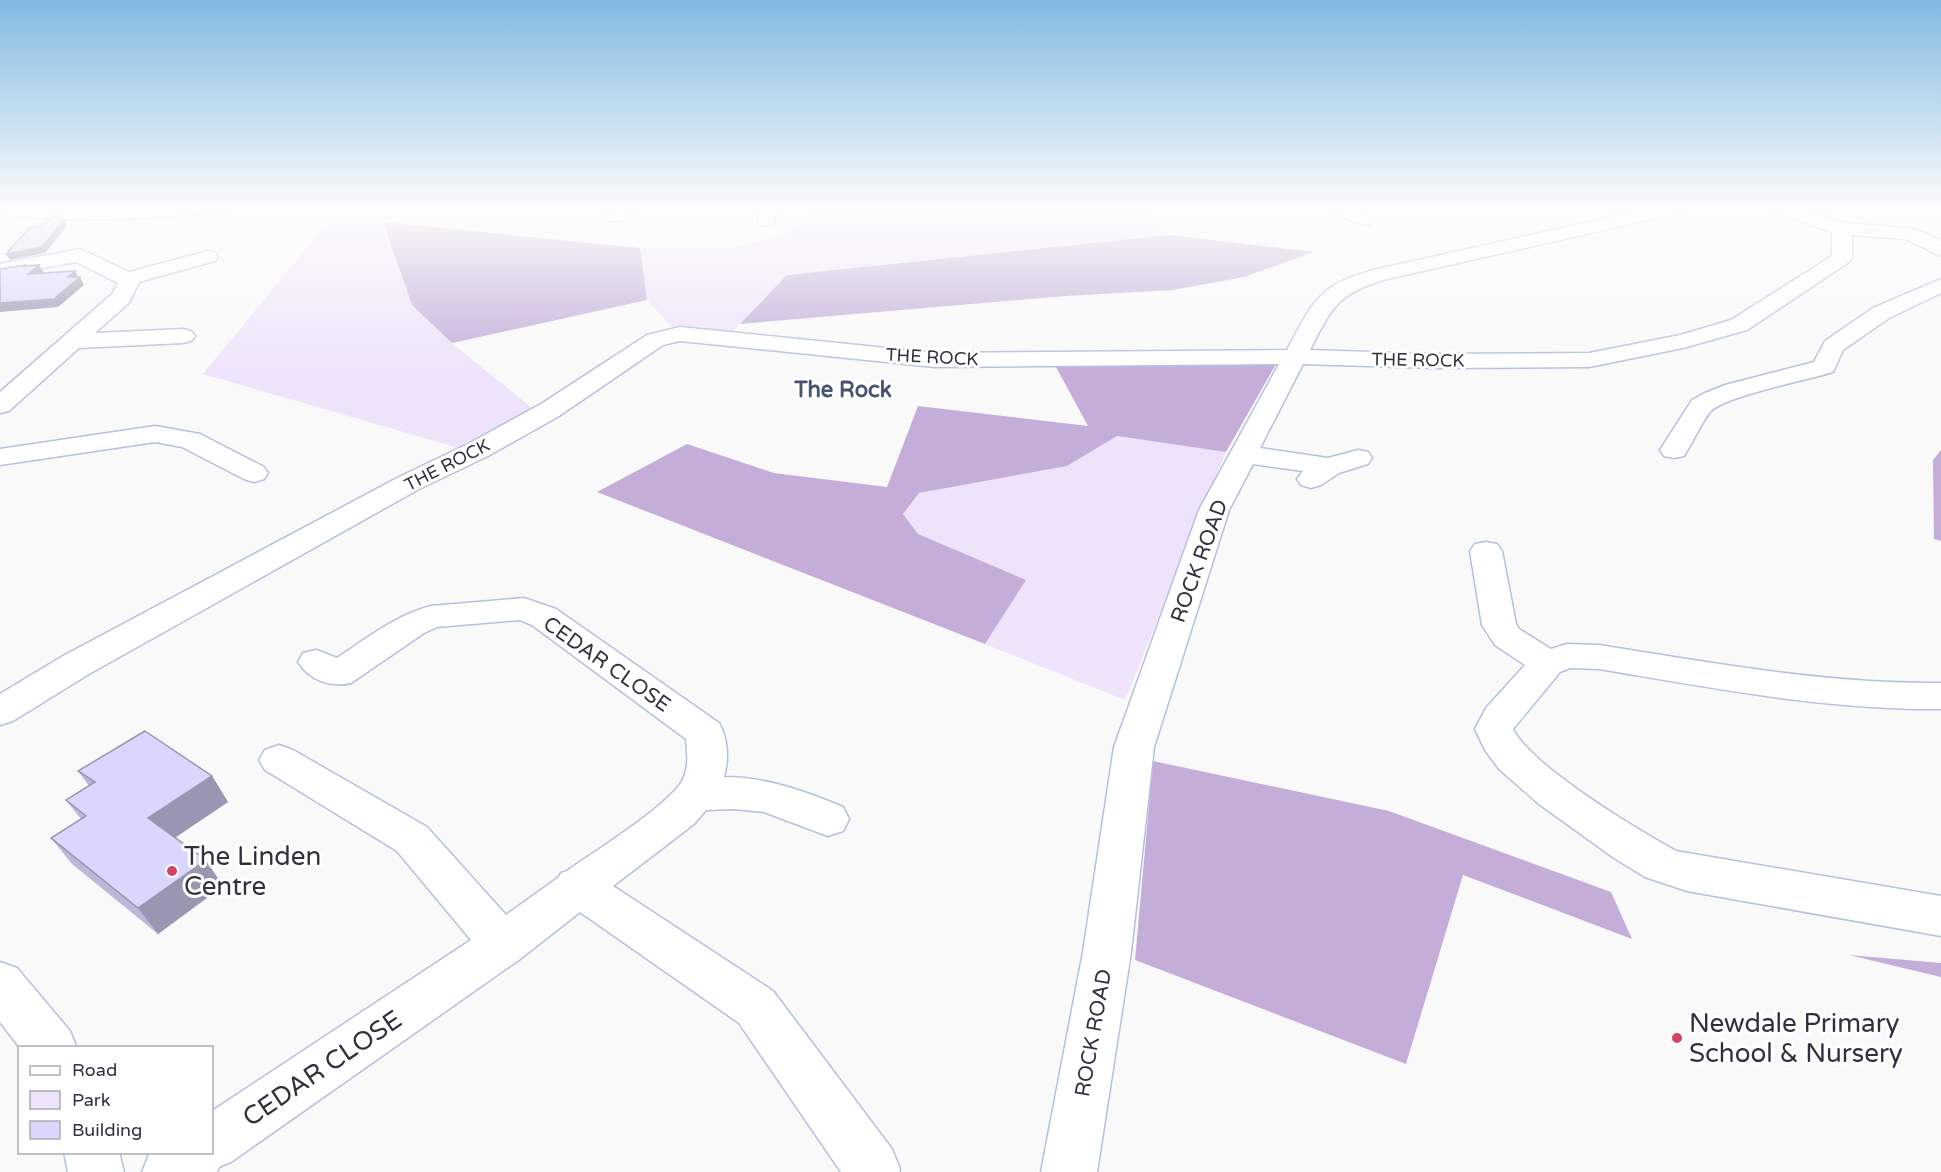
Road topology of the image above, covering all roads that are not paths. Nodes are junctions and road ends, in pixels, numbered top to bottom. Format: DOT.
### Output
graph roads {
  1 [pos="25,262"];
  2 [pos="90,262"];
  3 [pos="193,262"];
  4 [pos="1435,262"];
  5 [pos="1836,262"];
  6 [pos="0,270"];
  7 [pos="127,279"];
  8 [pos="1941,285"];
  9 [pos="195,331"];
  10 [pos="75,341"];
  11 [pos="1295,357"];
  12 [pos="0,405"];
  13 [pos="1674,450"];
  14 [pos="1244,454"];
  15 [pos="0,457"];
  16 [pos="1358,458"];
  17 [pos="254,473"];
  18 [pos="1486,551"];
  19 [pos="316,662"];
  20 [pos="1547,663"];
  21 [pos="1941,696"];
  22 [pos="0,712"];
  23 [pos="279,760"];
  24 [pos="697,795"];
  25 [pos="828,819"];
  26 [pos="578,886"];
  27 [pos="1941,916"];
  28 [pos="502,945"];
  29 [pos="0,984"];
  30 [pos="51,1046"];
  31 [pos="213,1142"];
  32 [pos="92,1154"];
  33 [pos="195,1154"];
  34 [pos="872,1169"];
  35 [pos="96,1172"];
  36 [pos="170,1172"];
  37 [pos="1069,1172"];
  1 -- 6 [label="street"];
  2 -- 7 [label="street"];
  3 -- 7 [label="street"];
  4 -- 11 [label="street, ROCK ROAD"];
  5 -- 11 [label="street, THE ROCK"];
  7 -- 10 [label="street"];
  8 -- 13 [label="street"];
  9 -- 10 [label="street"];
  10 -- 12 [label="street"];
  11 -- 14 [label="street, ROCK ROAD"];
  11 -- 22 [label="street, THE ROCK"];
  14 -- 16 [label="street"];
  14 -- 37 [label="street, ROCK ROAD"];
  15 -- 17 [label="street"];
  18 -- 20 [label="street"];
  19 -- 24 [label="street, CEDAR CLOSE"];
  20 -- 21 [label="street"];
  20 -- 27 [label="street"];
  23 -- 28 [label="street"];
  24 -- 25 [label="street"];
  24 -- 26 [label="street, CEDAR CLOSE"];
  26 -- 28 [label="street, CEDAR CLOSE"];
  26 -- 34 [label="street"];
  28 -- 31 [label="street, CEDAR CLOSE"];
  29 -- 30 [label="street"];
  32 -- 35 [label="street"];
  33 -- 36 [label="street"];
}
